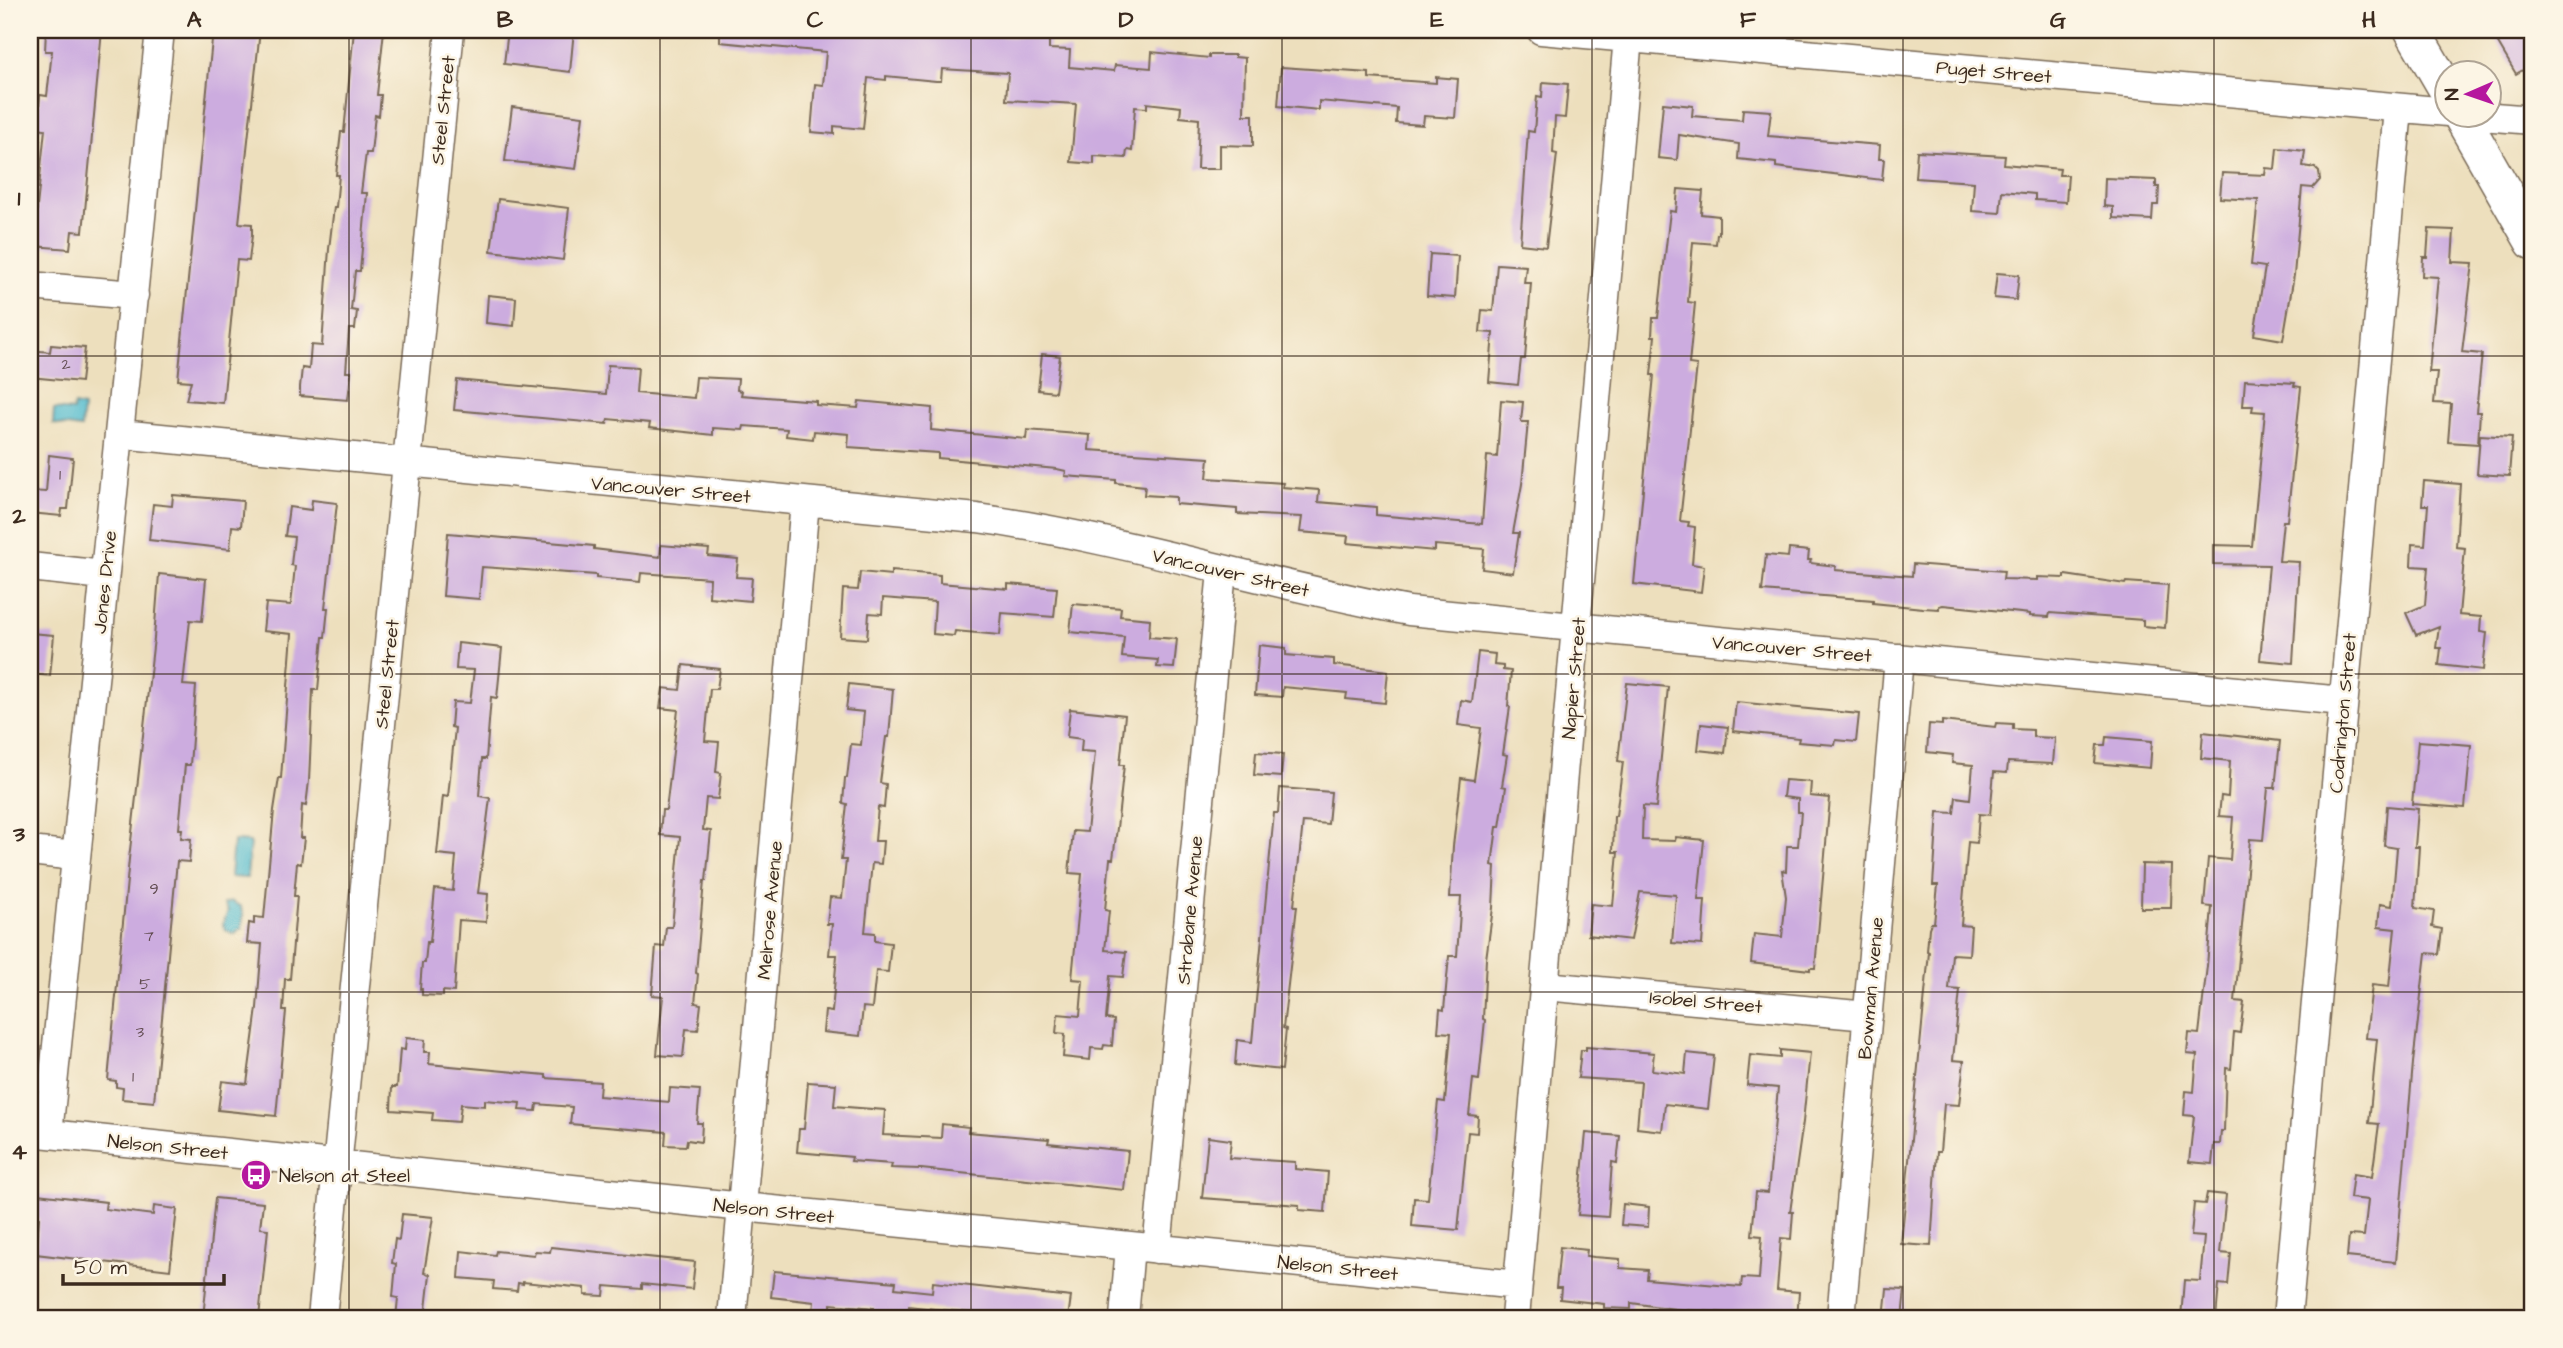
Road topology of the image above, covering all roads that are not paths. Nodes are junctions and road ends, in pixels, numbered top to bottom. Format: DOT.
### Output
graph roads {
  1 [pos="160,30"];
  2 [pos="450,30"];
  3 [pos="1541,30"];
  4 [pos="2412,30"];
  5 [pos="1628,37"];
  6 [pos="2434,68"];
  7 [pos="2398,109"];
  8 [pos="2434,112"];
  9 [pos="2504,118"];
  10 [pos="2533,120"];
  11 [pos="2469,130"];
  12 [pos="2533,242"];
  13 [pos="30,286"];
  14 [pos="134,295"];
  15 [pos="120,434"];
  16 [pos="406,464"];
  17 [pos="806,502"];
  18 [pos="30,567"];
  19 [pos="1222,570"];
  20 [pos="104,575"];
  21 [pos="1577,627"];
  22 [pos="1899,658"];
  23 [pos="2343,701"];
  24 [pos="30,851"];
  25 [pos="75,856"];
  26 [pos="1545,986"];
  27 [pos="1868,1016"];
  28 [pos="39,1133"];
  29 [pos="338,1163"];
  30 [pos="743,1207"];
  31 [pos="1143,1247"];
  32 [pos="1518,1285"];
  33 [pos="323,1318"];
  34 [pos="732,1318"];
  35 [pos="1124,1318"];
  36 [pos="1515,1318"];
  37 [pos="1841,1318"];
  38 [pos="2287,1318"];
  1 -- 14 [label="street, Jones Drive"];
  2 -- 16 [label="street, Steel Street"];
  3 -- 5 [label="street, Puget Street"];
  4 -- 6 [label="main road"];
  5 -- 7 [label="street, Puget Street"];
  5 -- 21 [label="street, Napier Street"];
  7 -- 8 [label="street, Puget Street"];
  7 -- 23 [label="street, Codrington Street"];
  9 -- 10 [label="street"];
  11 -- 12 [label="main road"];
  13 -- 14 [label="street"];
  14 -- 15 [label="street, Jones Drive"];
  15 -- 16 [label="street, Vancouver Street"];
  15 -- 20 [label="street, Jones Drive"];
  16 -- 17 [label="street, Vancouver Street"];
  16 -- 29 [label="street, Steel Street"];
  17 -- 19 [label="street, Vancouver Street"];
  17 -- 30 [label="street, Melrose Avenue"];
  18 -- 20 [label="street"];
  19 -- 21 [label="street, Vancouver Street"];
  19 -- 31 [label="street, Strabane Avenue"];
  20 -- 25 [label="street, Jones Drive"];
  21 -- 22 [label="street, Vancouver Street"];
  21 -- 26 [label="street, Napier Street"];
  22 -- 23 [label="street, Vancouver Street"];
  22 -- 27 [label="street, Bowman Avenue"];
  23 -- 38 [label="street, Codrington Street"];
  24 -- 25 [label="street"];
  25 -- 28 [label="street, Jones Drive"];
  26 -- 27 [label="street, Isobel Street"];
  26 -- 32 [label="street, Napier Street"];
  27 -- 37 [label="street, Bowman Avenue"];
  28 -- 29 [label="street, Nelson Street"];
  29 -- 30 [label="street, Nelson Street"];
  29 -- 33 [label="street, Steel Street"];
  30 -- 31 [label="street, Nelson Street"];
  30 -- 34 [label="street, Melrose Avenue"];
  31 -- 32 [label="street, Nelson Street"];
  31 -- 35 [label="street, Strabane Avenue"];
  32 -- 36 [label="street, Napier Street"];
}
